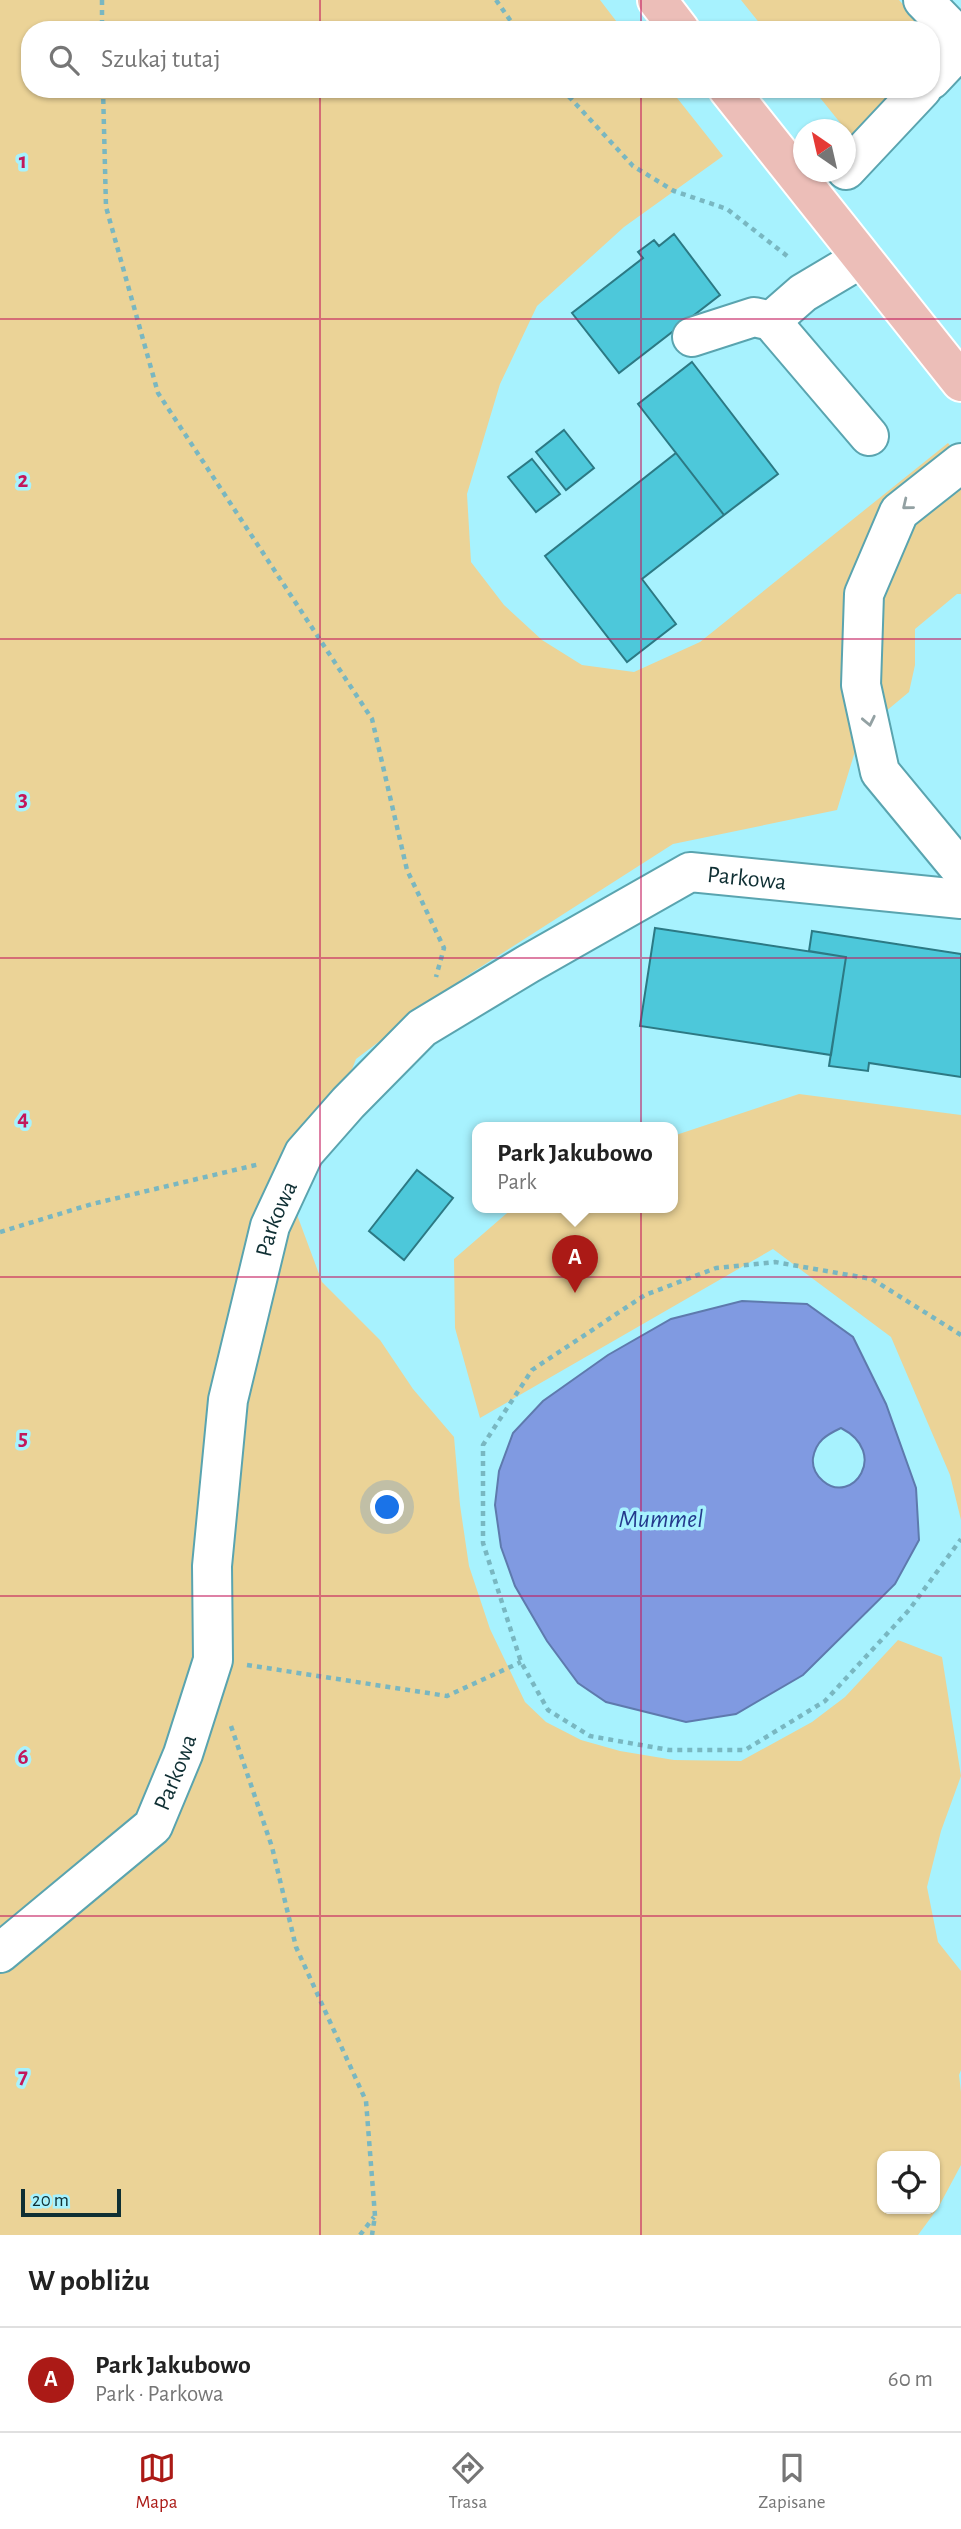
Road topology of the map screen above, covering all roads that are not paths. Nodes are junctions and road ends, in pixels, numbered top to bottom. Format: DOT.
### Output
graph roads {
  1 [pos="657,0"];
  2 [pos="923,0"];
  3 [pos="674,21"];
  4 [pos="961,39"];
  5 [pos="961,48"];
  6 [pos="940,70"];
  7 [pos="735,98"];
  8 [pos="914,98"];
  9 [pos="856,159"];
  10 [pos="834,182"];
  11 [pos="817,200"];
  12 [pos="862,258"];
  13 [pos="771,321"];
  14 [pos="692,337"];
  15 [pos="961,382"];
  16 [pos="869,436"];
  17 [pos="961,463"];
  18 [pos="961,870"];
  19 [pos="961,900"];
  20 [pos="0,1953"];
  1 -- 3 [label="main road"];
  2 -- 4 [label="street"];
  5 -- 6 [label="street"];
  7 -- 11 [label="main road"];
  8 -- 9 [label="street"];
  10 -- 11 [label="street"];
  11 -- 12 [label="main road"];
  12 -- 13 [label="street"];
  12 -- 15 [label="main road"];
  13 -- 14 [label="street"];
  13 -- 16 [label="street"];
  17 -- 18 [label="street, one-way"];
  19 -- 20 [label="street, Parkowa"];
}
